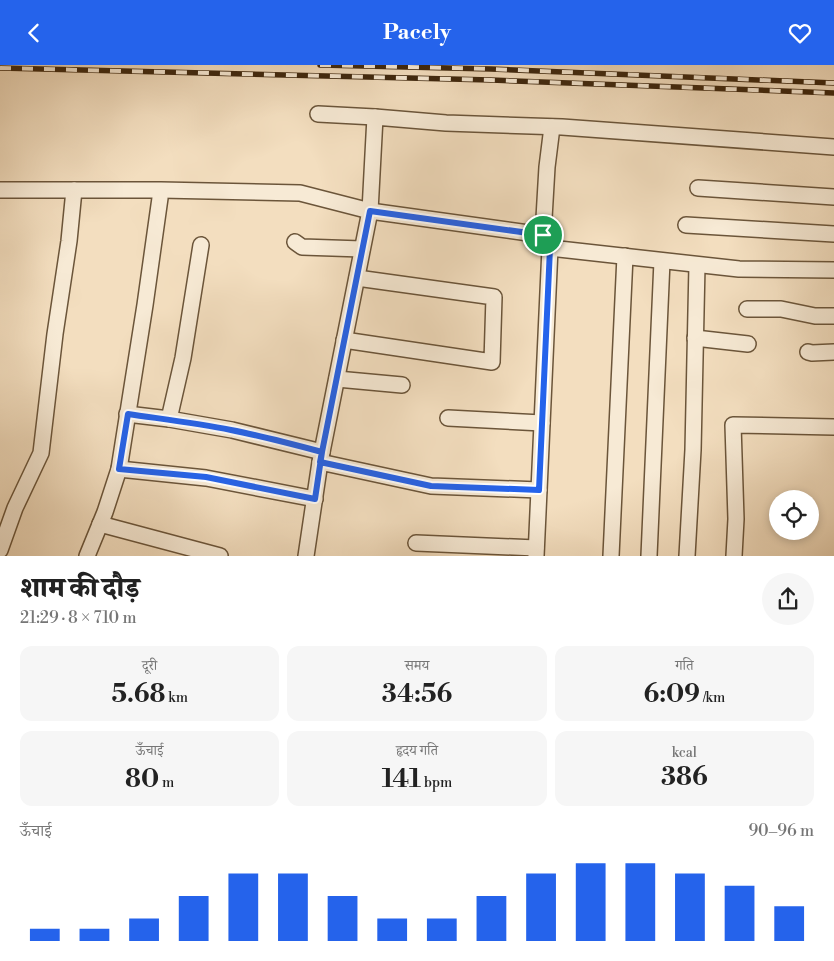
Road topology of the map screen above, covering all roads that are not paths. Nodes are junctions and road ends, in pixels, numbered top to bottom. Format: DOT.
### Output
graph roads {
  1 [pos="318,114"];
  2 [pos="375,117"];
  3 [pos="552,127"];
  4 [pos="834,147"];
  5 [pos="698,188"];
  6 [pos="0,190"];
  7 [pos="74,190"];
  8 [pos="834,197"];
  9 [pos="160,198"];
  10 [pos="370,211"];
  11 [pos="686,225"];
  12 [pos="834,234"];
  13 [pos="295,242"];
  14 [pos="547,242"];
  15 [pos="201,245"];
  16 [pos="362,249"];
  17 [pos="625,257"];
  18 [pos="662,261"];
  19 [pos="697,265"];
  20 [pos="834,271"];
  21 [pos="357,278"];
  22 [pos="747,309"];
  23 [pos="834,313"];
  24 [pos="695,338"];
  25 [pos="344,340"];
  26 [pos="748,344"];
  27 [pos="808,352"];
  28 [pos="834,352"];
  29 [pos="337,379"];
  30 [pos="402,385"];
  31 [pos="128,414"];
  32 [pos="448,418"];
  33 [pos="169,419"];
  34 [pos="542,423"];
  35 [pos="834,427"];
  36 [pos="321,457"];
  37 [pos="119,469"];
  38 [pos="539,490"];
  39 [pos="315,499"];
  40 [pos="100,523"];
  41 [pos="416,543"];
  42 [pos="0,550"];
  43 [pos="536,552"];
  44 [pos="87,556"];
  45 [pos="220,556"];
  46 [pos="306,556"];
  47 [pos="611,556"];
  48 [pos="649,556"];
  49 [pos="687,556"];
  50 [pos="734,556"];
  1 -- 2 [label="street"];
  2 -- 3 [label="street"];
  2 -- 10 [label="street"];
  3 -- 4 [label="street"];
  3 -- 14 [label="street"];
  5 -- 8 [label="street"];
  6 -- 7 [label="street"];
  7 -- 10 [label="street"];
  7 -- 42 [label="street"];
  9 -- 31 [label="street"];
  10 -- 14 [label="street"];
  10 -- 16 [label="street"];
  11 -- 12 [label="street"];
  13 -- 16 [label="street"];
  14 -- 17 [label="street"];
  14 -- 34 [label="street"];
  15 -- 33 [label="street"];
  16 -- 21 [label="street"];
  17 -- 18 [label="street"];
  17 -- 47 [label="street"];
  18 -- 19 [label="street"];
  18 -- 48 [label="street"];
  19 -- 20 [label="street"];
  19 -- 24 [label="street"];
  21 -- 25 [label="street"];
  21 -- 25 [label="street"];
  22 -- 23 [label="street"];
  24 -- 26 [label="street"];
  24 -- 49 [label="street"];
  25 -- 29 [label="street"];
  27 -- 28 [label="street"];
  29 -- 30 [label="street"];
  29 -- 36 [label="street"];
  31 -- 33 [label="street"];
  31 -- 37 [label="street"];
  32 -- 34 [label="street"];
  33 -- 36 [label="street"];
  34 -- 38 [label="street"];
  35 -- 50 [label="street"];
  36 -- 38 [label="street"];
  36 -- 39 [label="street"];
  37 -- 39 [label="street"];
  37 -- 40 [label="street"];
  38 -- 43 [label="street"];
  39 -- 46 [label="street"];
  40 -- 44 [label="street"];
  40 -- 45 [label="street"];
  41 -- 43 [label="street"];
}
